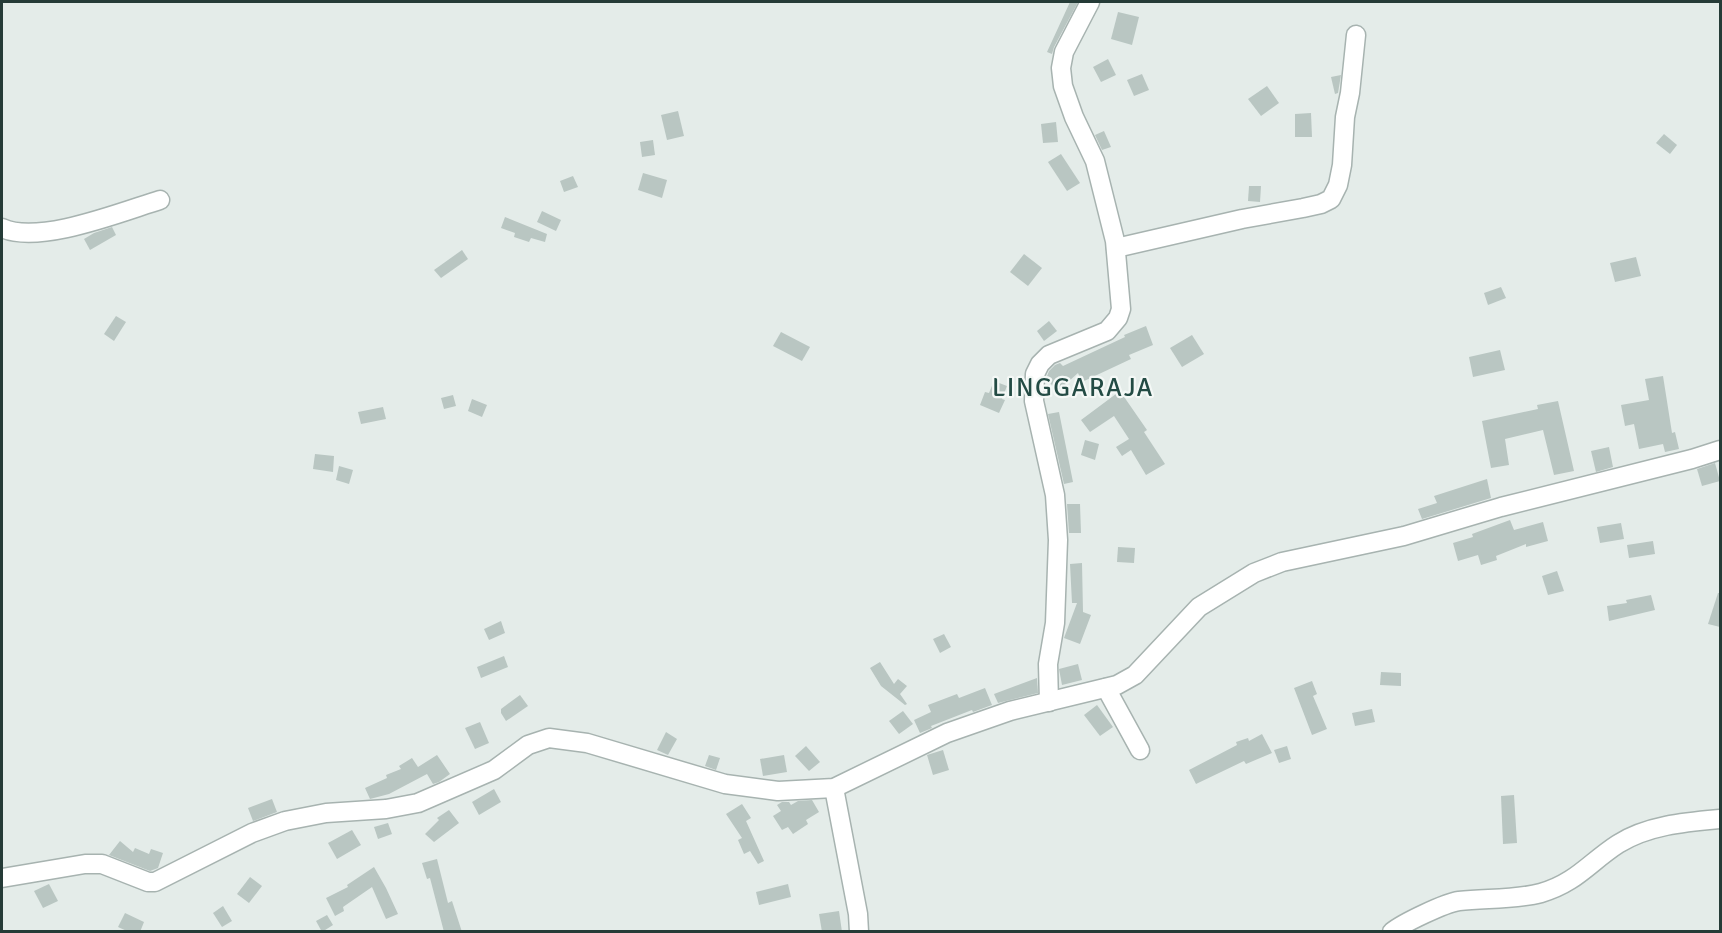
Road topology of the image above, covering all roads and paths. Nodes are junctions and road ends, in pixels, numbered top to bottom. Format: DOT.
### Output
graph roads {
  1 [pos="1090,2"];
  2 [pos="1356,35"];
  3 [pos="160,200"];
  4 [pos="2,228"];
  5 [pos="1116,248"];
  6 [pos="1720,450"];
  7 [pos="1106,688"];
  8 [pos="1048,702"];
  9 [pos="1140,750"];
  10 [pos="834,788"];
  11 [pos="1720,819"];
  12 [pos="2,878"];
  13 [pos="859,932"];
  14 [pos="1392,932"];
  1 -- 5 [label="street"];
  2 -- 5 [label="street"];
  3 -- 4 [label="street"];
  5 -- 8 [label="street"];
  6 -- 7 [label="street"];
  7 -- 8 [label="street"];
  7 -- 9 [label="street"];
  8 -- 10 [label="street"];
  10 -- 12 [label="street"];
  10 -- 13 [label="street"];
  11 -- 14 [label="street"];
}
